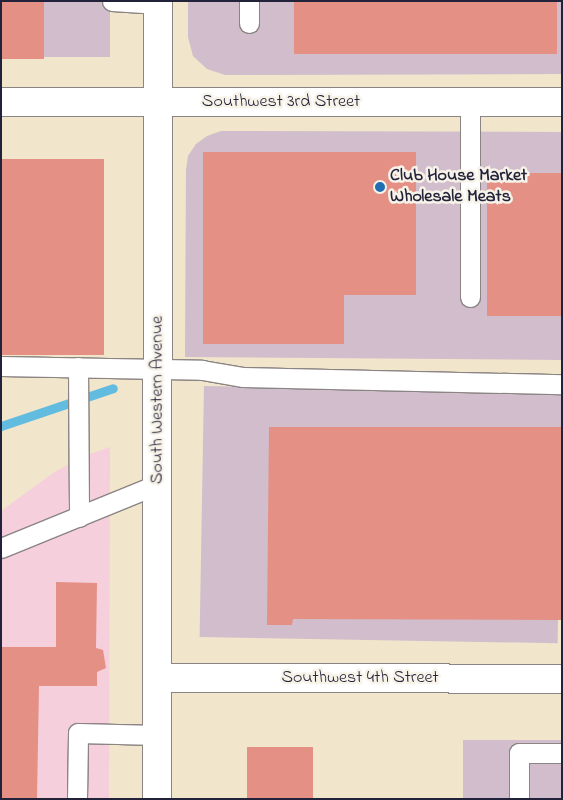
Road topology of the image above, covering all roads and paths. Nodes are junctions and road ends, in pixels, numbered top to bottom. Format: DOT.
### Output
graph roads {
  1 [pos="112,1"];
  2 [pos="249,1"];
  3 [pos="158,2"];
  4 [pos="249,23"];
  5 [pos="1,102"];
  6 [pos="158,102"];
  7 [pos="470,102"];
  8 [pos="562,102"];
  9 [pos="470,298"];
  10 [pos="1,366"];
  11 [pos="78,367"];
  12 [pos="158,369"];
  13 [pos="562,384"];
  14 [pos="158,484"];
  15 [pos="79,517"];
  16 [pos="1,548"];
  17 [pos="158,678"];
  18 [pos="562,679"];
  19 [pos="158,736"];
  20 [pos="562,753"];
  21 [pos="77,799"];
  22 [pos="157,799"];
  23 [pos="519,799"];
  1 -- 3 [label="lane"];
  2 -- 4 [label="lane"];
  3 -- 6 [label="main road, South Western Avenue"];
  5 -- 6 [label="main road, Southwest 3rd Street"];
  6 -- 7 [label="main road, Southwest 3rd Street"];
  6 -- 12 [label="main road, South Western Avenue"];
  7 -- 8 [label="main road, Southwest 3rd Street"];
  7 -- 9 [label="lane"];
  10 -- 11 [label="lane"];
  11 -- 12 [label="lane"];
  11 -- 15 [label="lane"];
  12 -- 13 [label="lane"];
  12 -- 14 [label="main road, South Western Avenue"];
  14 -- 15 [label="lane"];
  14 -- 17 [label="main road, South Western Avenue"];
  15 -- 16 [label="lane"];
  17 -- 18 [label="main road, Southwest 4th Street"];
  17 -- 19 [label="main road, South Western Avenue"];
  19 -- 21 [label="lane"];
  19 -- 22 [label="main road, South Western Avenue"];
  20 -- 23 [label="lane"];
}
